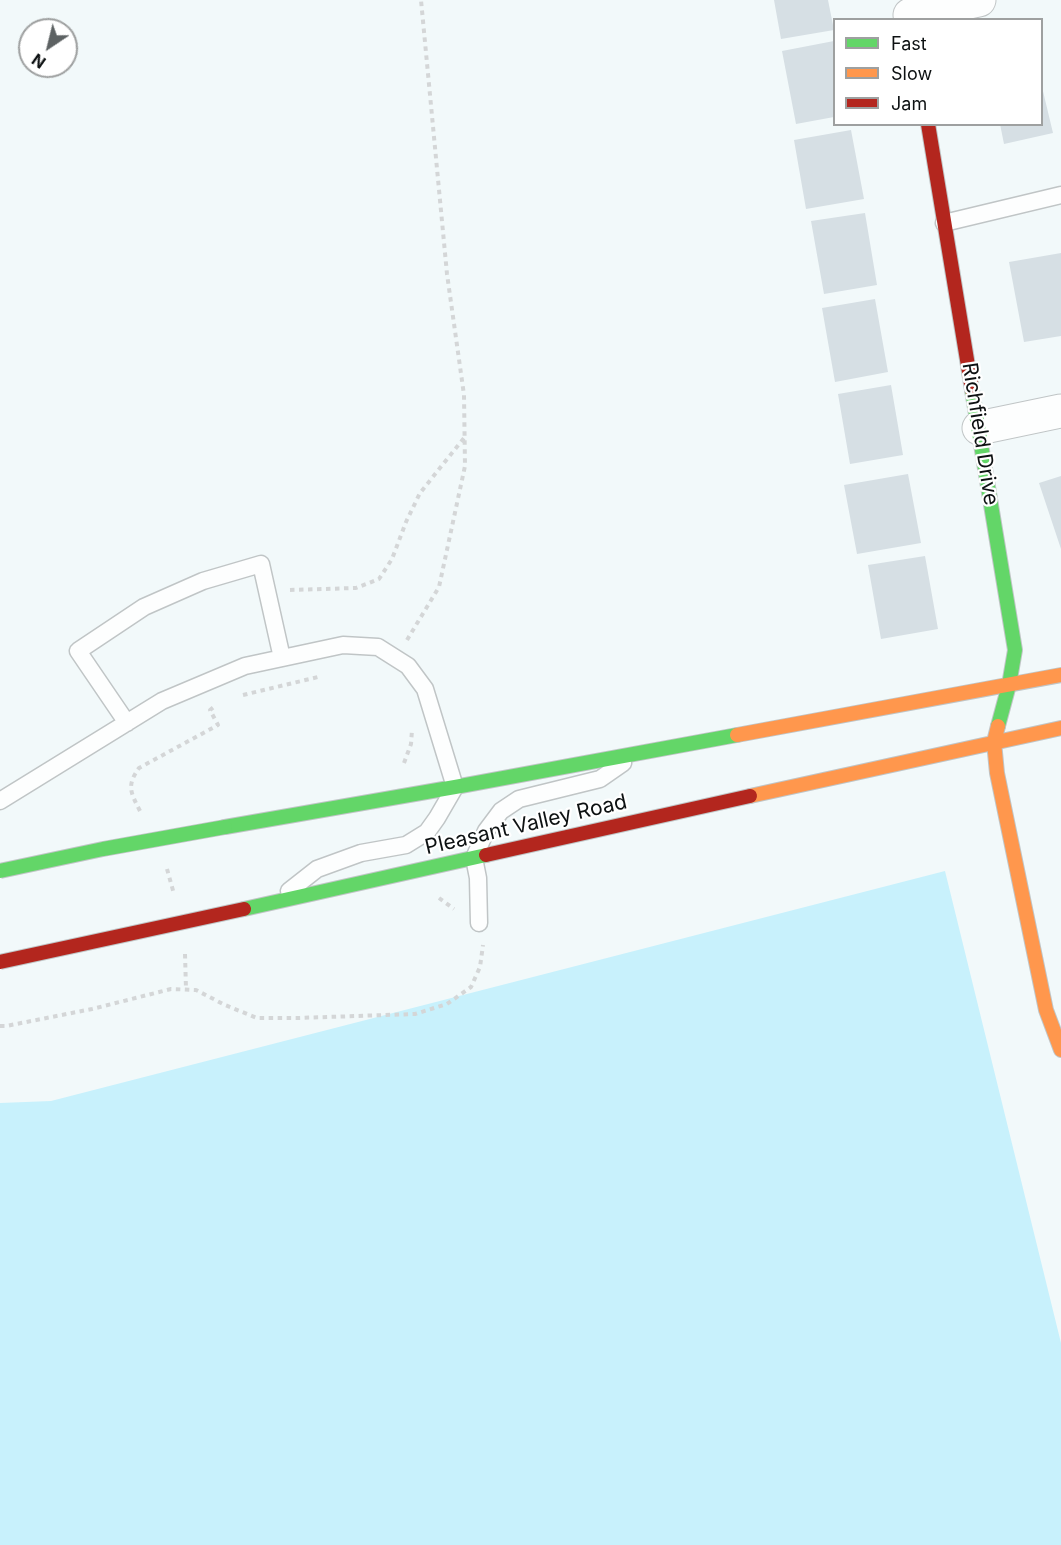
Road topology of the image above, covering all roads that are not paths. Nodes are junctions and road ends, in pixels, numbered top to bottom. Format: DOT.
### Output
graph roads {
  1 [pos="979,0"];
  2 [pos="910,11"];
  3 [pos="928,126"];
  4 [pos="1061,195"];
  5 [pos="944,223"];
  6 [pos="1061,411"];
  7 [pos="979,428"];
  8 [pos="282,658"];
  9 [pos="1061,675"];
  10 [pos="1009,686"];
  11 [pos="127,723"];
  12 [pos="1061,729"];
  13 [pos="994,742"];
  14 [pos="639,753"];
  15 [pos="455,787"];
  16 [pos="0,801"];
  17 [pos="474,858"];
  18 [pos="0,871"];
  19 [pos="277,902"];
  20 [pos="480,924"];
  21 [pos="0,962"];
  22 [pos="1061,1050"];
  1 -- 2 [label="street"];
  3 -- 5 [label="main road, Richfield Drive"];
  4 -- 5 [label="lane"];
  5 -- 7 [label="main road, Richfield Drive"];
  6 -- 7 [label="street"];
  7 -- 10 [label="main road, Richfield Drive"];
  8 -- 11 [label="lane"];
  8 -- 11 [label="lane"];
  8 -- 15 [label="lane"];
  9 -- 10 [label="main road"];
  10 -- 13 [label="main road, Richfield Drive"];
  10 -- 14 [label="main road"];
  11 -- 16 [label="lane"];
  12 -- 13 [label="main road, Pleasant Valley Road"];
  13 -- 17 [label="main road, Pleasant Valley Road"];
  13 -- 22 [label="main road"];
  14 -- 15 [label="main road"];
  14 -- 17 [label="lane"];
  15 -- 18 [label="main road, bridge"];
  15 -- 19 [label="lane"];
  17 -- 19 [label="main road, Pleasant Valley Road"];
  17 -- 20 [label="lane"];
  19 -- 21 [label="main road, Pleasant Valley Road, bridge"];
}
